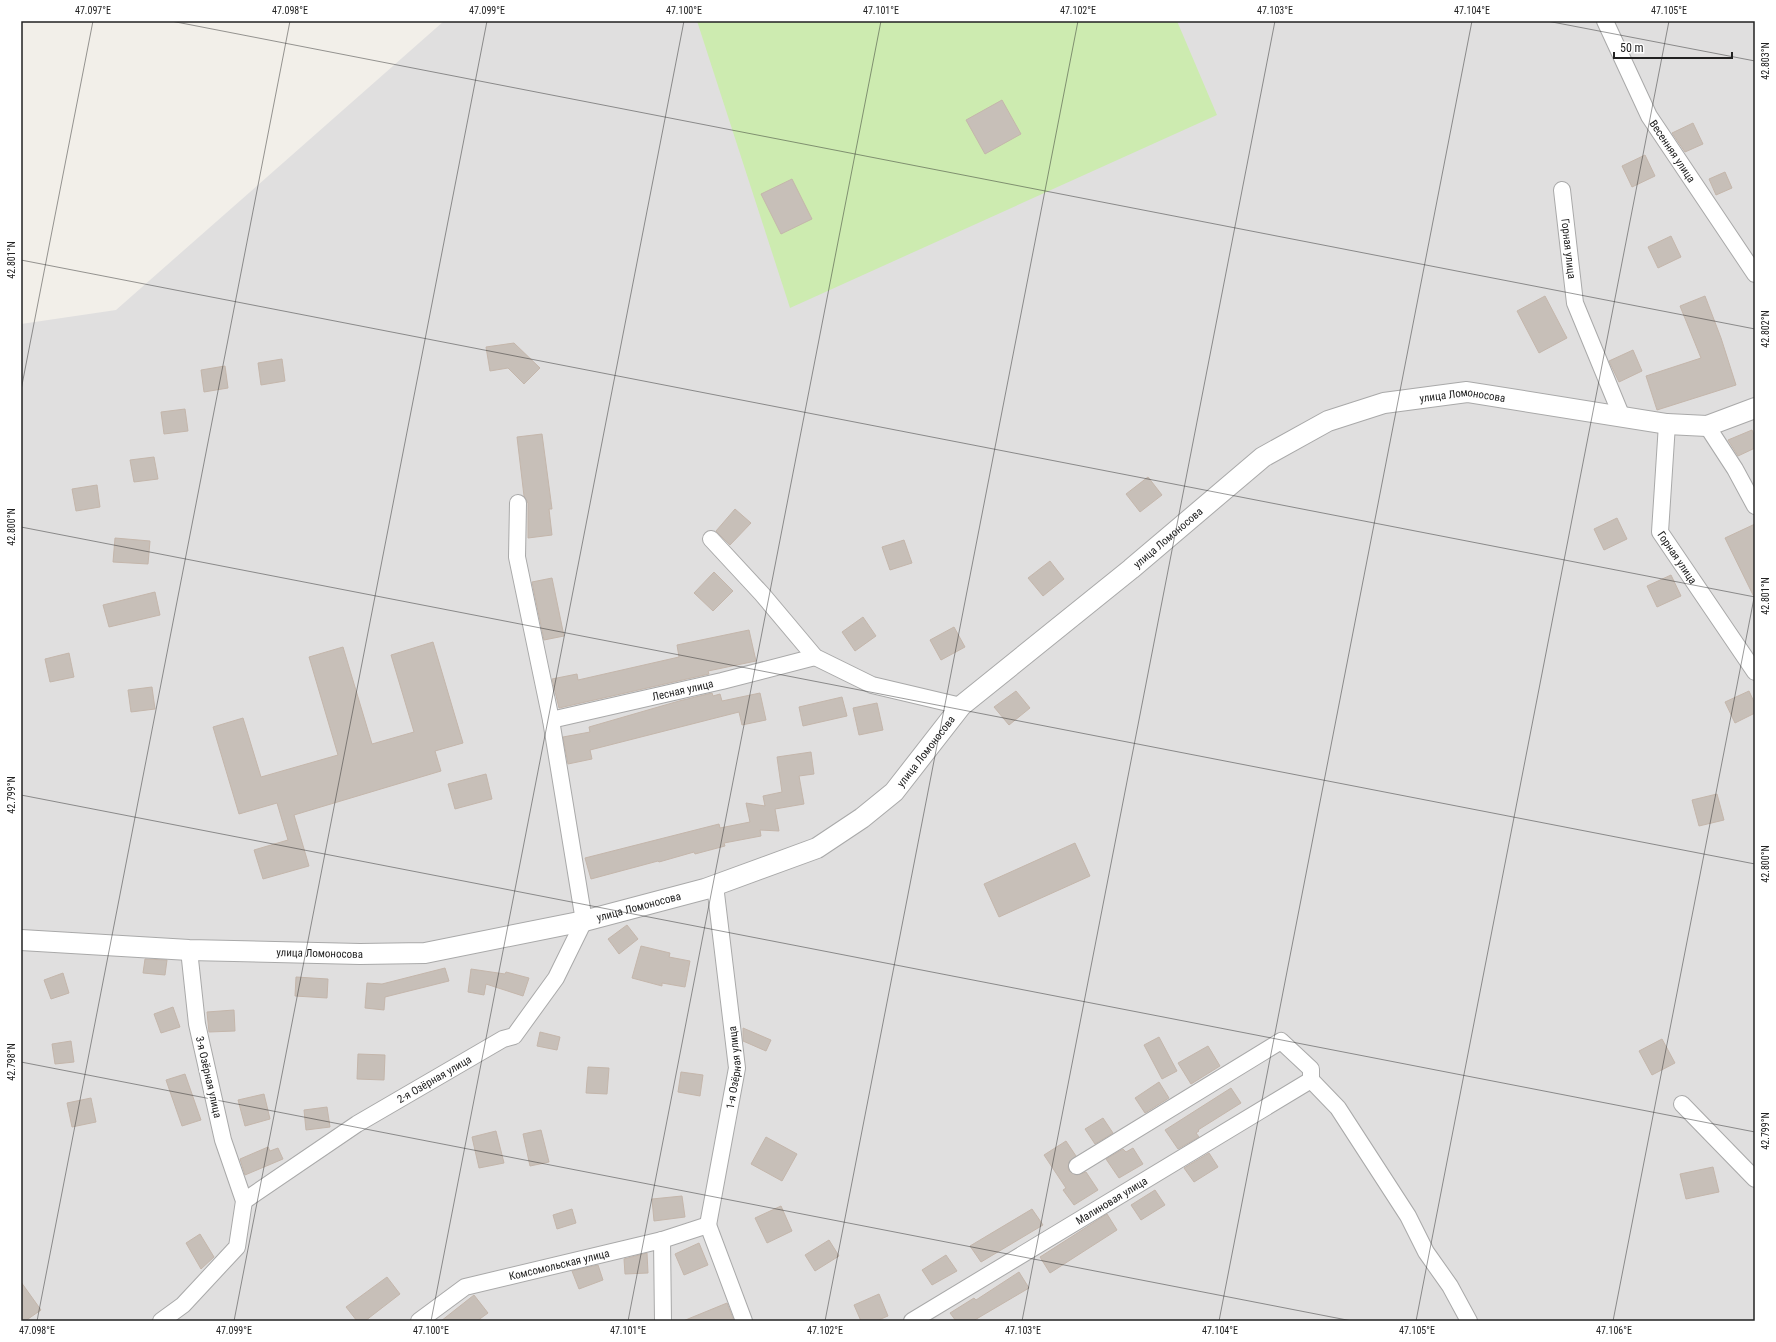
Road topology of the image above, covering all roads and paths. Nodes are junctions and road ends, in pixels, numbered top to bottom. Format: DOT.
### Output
graph roads {
  1 [pos="1606,21"];
  2 [pos="1562,190"];
  3 [pos="1755,274"];
  4 [pos="1755,408"];
  5 [pos="1622,417"];
  6 [pos="1667,424"];
  7 [pos="1707,426"];
  8 [pos="518,503"];
  9 [pos="1755,506"];
  10 [pos="711,539"];
  11 [pos="815,657"];
  12 [pos="1755,672"];
  13 [pos="961,706"];
  14 [pos="551,720"];
  15 [pos="715,885"];
  16 [pos="584,921"];
  17 [pos="21,940"];
  18 [pos="189,950"];
  19 [pos="1311,1080"];
  20 [pos="1682,1104"];
  21 [pos="1077,1166"];
  22 [pos="1755,1179"];
  23 [pos="244,1201"];
  24 [pos="708,1225"];
  25 [pos="662,1240"];
  26 [pos="161,1321"];
  27 [pos="419,1321"];
  28 [pos="663,1321"];
  29 [pos="744,1321"];
  30 [pos="912,1321"];
  31 [pos="1469,1321"];
  1 -- 3 [label="street, Весенняя улица"];
  2 -- 5 [label="street, Горная улица"];
  4 -- 7 [label="street, улица Ломоносова"];
  5 -- 6 [label="street, улица Ломоносова"];
  5 -- 13 [label="street, улица Ломоносова"];
  6 -- 7 [label="street, улица Ломоносова"];
  6 -- 12 [label="street, Горная улица"];
  7 -- 9 [label="street"];
  8 -- 14 [label="street"];
  10 -- 11 [label="street"];
  11 -- 13 [label="street"];
  11 -- 14 [label="street, Лесная улица"];
  13 -- 15 [label="street, улица Ломоносова"];
  14 -- 16 [label="street"];
  15 -- 16 [label="street, улица Ломоносова"];
  15 -- 24 [label="street, 1-я Озёрная улица"];
  16 -- 18 [label="street, улица Ломоносова"];
  16 -- 23 [label="street, 2-я Озёрная улица"];
  17 -- 18 [label="street, улица Ломоносова"];
  18 -- 23 [label="street, 3-я Озёрная улица"];
  19 -- 21 [label="street"];
  19 -- 30 [label="street, Малиновая улица"];
  19 -- 31 [label="street"];
  20 -- 22 [label="street"];
  23 -- 26 [label="street"];
  24 -- 25 [label="street, Комсомольская улица"];
  24 -- 29 [label="street"];
  25 -- 27 [label="street, Комсомольская улица"];
  25 -- 28 [label="street"];
}
